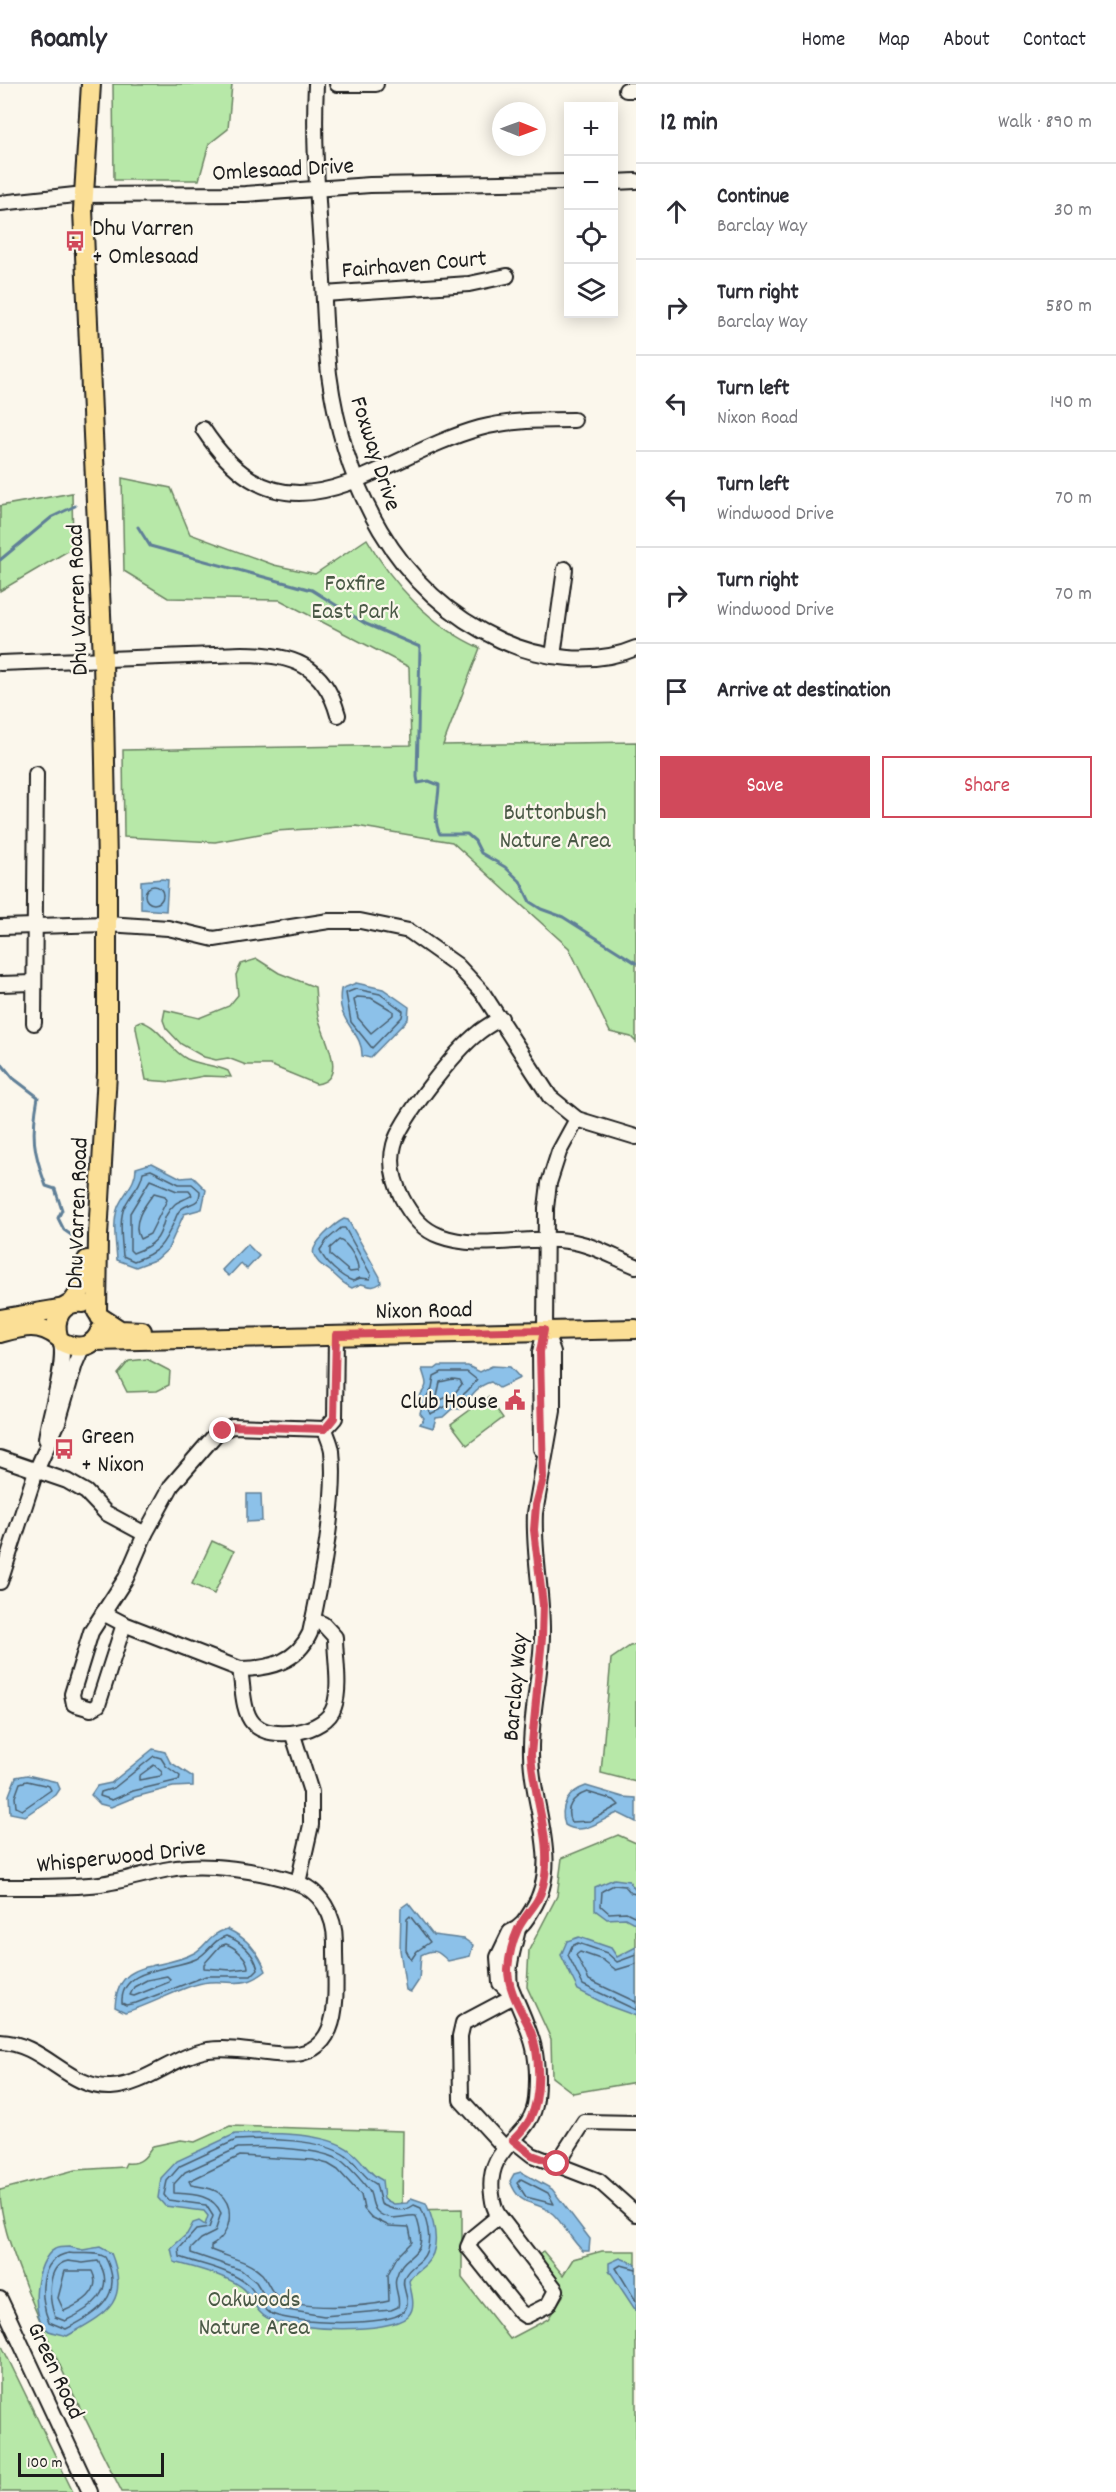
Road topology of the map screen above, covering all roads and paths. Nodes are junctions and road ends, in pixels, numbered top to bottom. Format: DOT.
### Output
graph roads {
  1 [pos="91,84"];
  2 [pos="316,84"];
  3 [pos="337,84"];
  4 [pos="376,84"];
  5 [pos="636,181"];
  6 [pos="564,182"];
  7 [pos="618,182"];
  8 [pos="318,190"];
  9 [pos="84,195"];
  10 [pos="0,203"];
  11 [pos="507,276"];
  12 [pos="324,294"];
  13 [pos="574,420"];
  14 [pos="203,429"];
  15 [pos="358,480"];
  16 [pos="565,568"];
  17 [pos="636,648"];
  18 [pos="553,656"];
  19 [pos="103,659"];
  20 [pos="0,663"];
  21 [pos="338,715"];
  22 [pos="36,774"];
  23 [pos="107,924"];
  24 [pos="35,926"];
  25 [pos="0,927"];
  26 [pos="34,983"];
  27 [pos="0,984"];
  28 [pos="501,1018"];
  29 [pos="33,1023"];
  30 [pos="103,1115"];
  31 [pos="577,1119"];
  32 [pos="636,1137"];
  33 [pos="547,1240"];
  34 [pos="636,1266"];
  35 [pos="68,1305"];
  36 [pos="99,1315"];
  37 [pos="0,1319"];
  38 [pos="636,1329"];
  39 [pos="544,1330"];
  40 [pos="0,1333"];
  41 [pos="336,1335"];
  42 [pos="213,1338"];
  43 [pos="60,1339"];
  44 [pos="91,1343"];
  45 [pos="325,1429"];
  46 [pos="44,1450"];
  47 [pos="0,1458"];
  48 [pos="36,1471"];
  49 [pos="145,1534"];
  50 [pos="0,1582"];
  51 [pos="103,1613"];
  52 [pos="313,1620"];
  53 [pos="124,1624"];
  54 [pos="240,1669"];
  55 [pos="293,1735"];
  56 [pos="298,1883"];
  57 [pos="0,1887"];
  58 [pos="514,1996"];
  59 [pos="0,2042"];
  60 [pos="636,2123"];
  61 [pos="509,2144"];
  62 [pos="557,2164"];
  63 [pos="636,2214"];
  64 [pos="499,2216"];
  65 [pos="0,2298"];
  66 [pos="90,2492"];
  1 -- 9 [label="main road, Dhu Varren Road"];
  2 -- 8 [label="street, Foxway Drive"];
  3 -- 4 [label="street"];
  5 -- 7 [label="street"];
  6 -- 8 [label="street, Omlesaad Drive"];
  8 -- 9 [label="street, Omlesaad Drive"];
  8 -- 12 [label="street, Foxway Drive"];
  9 -- 10 [label="street, Omlesaad Drive"];
  9 -- 19 [label="main road, Dhu Varren Road"];
  11 -- 12 [label="street, Fairhaven Court"];
  12 -- 15 [label="street, Foxway Drive"];
  13 -- 15 [label="street"];
  14 -- 15 [label="street"];
  15 -- 18 [label="street, Foxway Drive"];
  16 -- 18 [label="street"];
  17 -- 18 [label="street, Foxway Drive"];
  19 -- 20 [label="street"];
  19 -- 21 [label="street"];
  19 -- 23 [label="main road, Dhu Varren Road"];
  22 -- 24 [label="street"];
  23 -- 24 [label="street"];
  23 -- 28 [label="street"];
  23 -- 30 [label="main road, Dhu Varren Road"];
  24 -- 25 [label="street"];
  24 -- 26 [label="street"];
  26 -- 27 [label="street"];
  26 -- 29 [label="street"];
  28 -- 31 [label="street"];
  28 -- 33 [label="street"];
  30 -- 35 [label="main road, Dhu Varren Road"];
  30 -- 36 [label="main road, Dhu Varren Road"];
  31 -- 32 [label="street"];
  31 -- 33 [label="street, Barclay Way"];
  33 -- 34 [label="street"];
  33 -- 39 [label="street, Barclay Way"];
  35 -- 36 [label="main road"];
  35 -- 37 [label="main road"];
  35 -- 43 [label="main road"];
  36 -- 42 [label="main road, Nixon Road"];
  36 -- 44 [label="main road"];
  38 -- 39 [label="main road, Nixon Road"];
  39 -- 41 [label="main road, Nixon Road"];
  39 -- 58 [label="street, Barclay Way"];
  40 -- 43 [label="main road"];
  41 -- 42 [label="main road, Nixon Road"];
  41 -- 45 [label="street"];
  42 -- 44 [label="main road, Nixon Road"];
  43 -- 44 [label="main road"];
  43 -- 46 [label="street"];
  44 -- 46 [label="street"];
  45 -- 49 [label="street"];
  45 -- 52 [label="street"];
  46 -- 48 [label="street"];
  47 -- 48 [label="street"];
  48 -- 49 [label="street"];
  48 -- 50 [label="street"];
  49 -- 51 [label="street"];
  51 -- 53 [label="street"];
  51 -- 53 [label="street"];
  52 -- 54 [label="street"];
  52 -- 55 [label="street"];
  53 -- 54 [label="street"];
  54 -- 55 [label="street"];
  55 -- 56 [label="street"];
  56 -- 57 [label="street, Whisperwood Drive"];
  56 -- 59 [label="street, Whisperwood Drive"];
  58 -- 61 [label="street, Barclay Way"];
  58 -- 61 [label="street"];
  60 -- 62 [label="street"];
  61 -- 62 [label="street"];
  61 -- 64 [label="street, Barclay Way"];
  62 -- 63 [label="street"];
  64 -- 64 [label="street, Barclay Way"];
  65 -- 66 [label="street, Green Road"];
}
